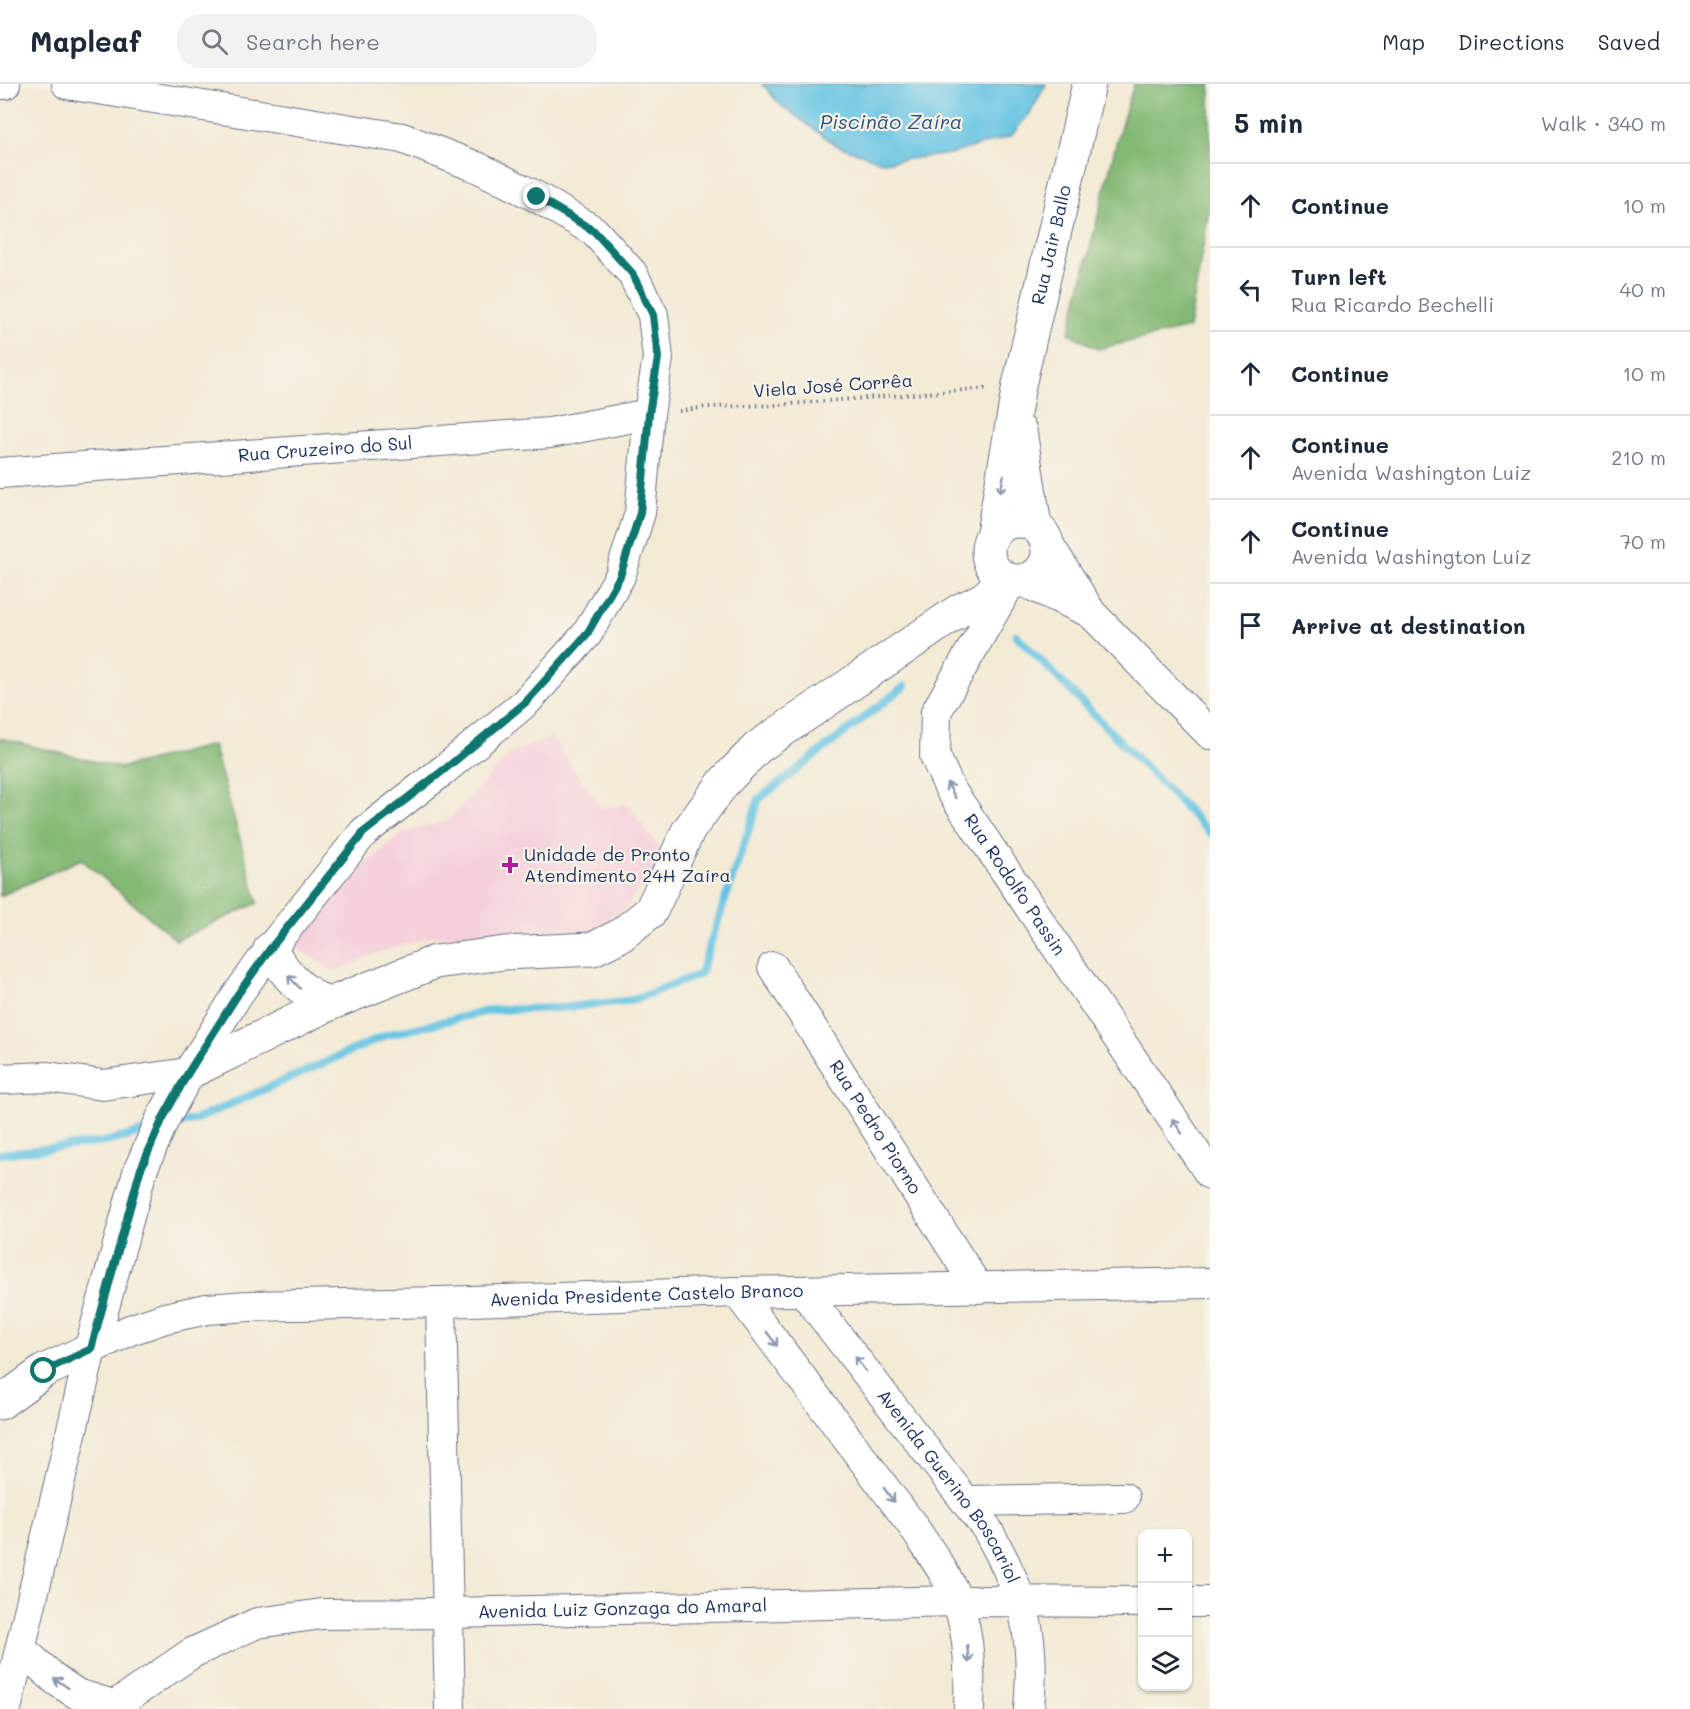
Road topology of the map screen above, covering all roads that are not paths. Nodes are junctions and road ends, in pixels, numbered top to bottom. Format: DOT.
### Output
graph roads {
  1 [pos="0,84"];
  2 [pos="5,84"];
  3 [pos="67,84"];
  4 [pos="1089,84"];
  5 [pos="1018,395"];
  6 [pos="649,414"];
  7 [pos="0,473"];
  8 [pos="1041,534"];
  9 [pos="1004,566"];
  10 [pos="1091,614"];
  11 [pos="1210,734"];
  12 [pos="270,949"];
  13 [pos="773,967"];
  14 [pos="327,1005"];
  15 [pos="188,1073"];
  16 [pos="0,1079"];
  17 [pos="1210,1174"];
  18 [pos="1210,1283"];
  19 [pos="978,1288"];
  20 [pos="803,1291"];
  21 [pos="737,1292"];
  22 [pos="441,1302"];
  23 [pos="91,1349"];
  24 [pos="0,1402"];
  25 [pos="1124,1498"];
  26 [pos="966,1502"];
  27 [pos="957,1601"];
  28 [pos="1022,1601"];
  29 [pos="1138,1602"];
  30 [pos="1192,1602"];
  31 [pos="1210,1602"];
  32 [pos="449,1613"];
  33 [pos="21,1649"];
  34 [pos="108,1705"];
  35 [pos="6,1709"];
  36 [pos="450,1709"];
  37 [pos="969,1709"];
  38 [pos="1029,1709"];
  1 -- 2 [label="street"];
  3 -- 6 [label="street"];
  4 -- 5 [label="main road, Rua Jair Ballo"];
  5 -- 8 [label="main road, Rua Jair Ballo"];
  5 -- 9 [label="main road, Rua Jair Ballo, one-way"];
  6 -- 7 [label="street, Rua Cruzeiro do Sul"];
  6 -- 12 [label="street"];
  8 -- 9 [label="main road, Rua Jair Ballo"];
  8 -- 9 [label="main road"];
  8 -- 10 [label="street"];
  9 -- 10 [label="street"];
  9 -- 14 [label="main road"];
  17 -- 9 [label="street, Rua Rodolfo Passin, one-way"];
  10 -- 11 [label="street"];
  14 -- 12 [label="main road, one-way"];
  12 -- 15 [label="street"];
  13 -- 19 [label="street, Rua Pedro Piorno"];
  14 -- 15 [label="main road"];
  15 -- 16 [label="street"];
  15 -- 23 [label="main road"];
  18 -- 19 [label="street, Avenida Presidente Castelo Branco"];
  19 -- 20 [label="street, Avenida Presidente Castelo Branco"];
  20 -- 21 [label="street, Avenida Presidente Castelo Branco"];
  26 -- 20 [label="street, Avenida Guerino Boscariol, one-way"];
  21 -- 22 [label="street, Avenida Presidente Castelo Branco"];
  21 -- 27 [label="street, one-way"];
  22 -- 23 [label="street, Avenida Presidente Castelo Branco"];
  22 -- 32 [label="street"];
  23 -- 24 [label="main road, Avenida Presidente Castelo Branco"];
  23 -- 33 [label="street"];
  25 -- 26 [label="street"];
  26 -- 28 [label="street, Avenida Guerino Boscariol"];
  27 -- 28 [label="street, Avenida Luiz Gonzaga do Amaral"];
  27 -- 32 [label="street, Avenida Luiz Gonzaga do Amaral"];
  27 -- 37 [label="street, one-way"];
  28 -- 29 [label="street, Avenida Luiz Gonzaga do Amaral"];
  28 -- 38 [label="street, Avenida Guerino Boscariol"];
  30 -- 31 [label="street"];
  32 -- 34 [label="street, Avenida Luiz Gonzaga do Amaral"];
  32 -- 36 [label="street"];
  34 -- 33 [label="street, one-way"];
  33 -- 35 [label="street"];
}
